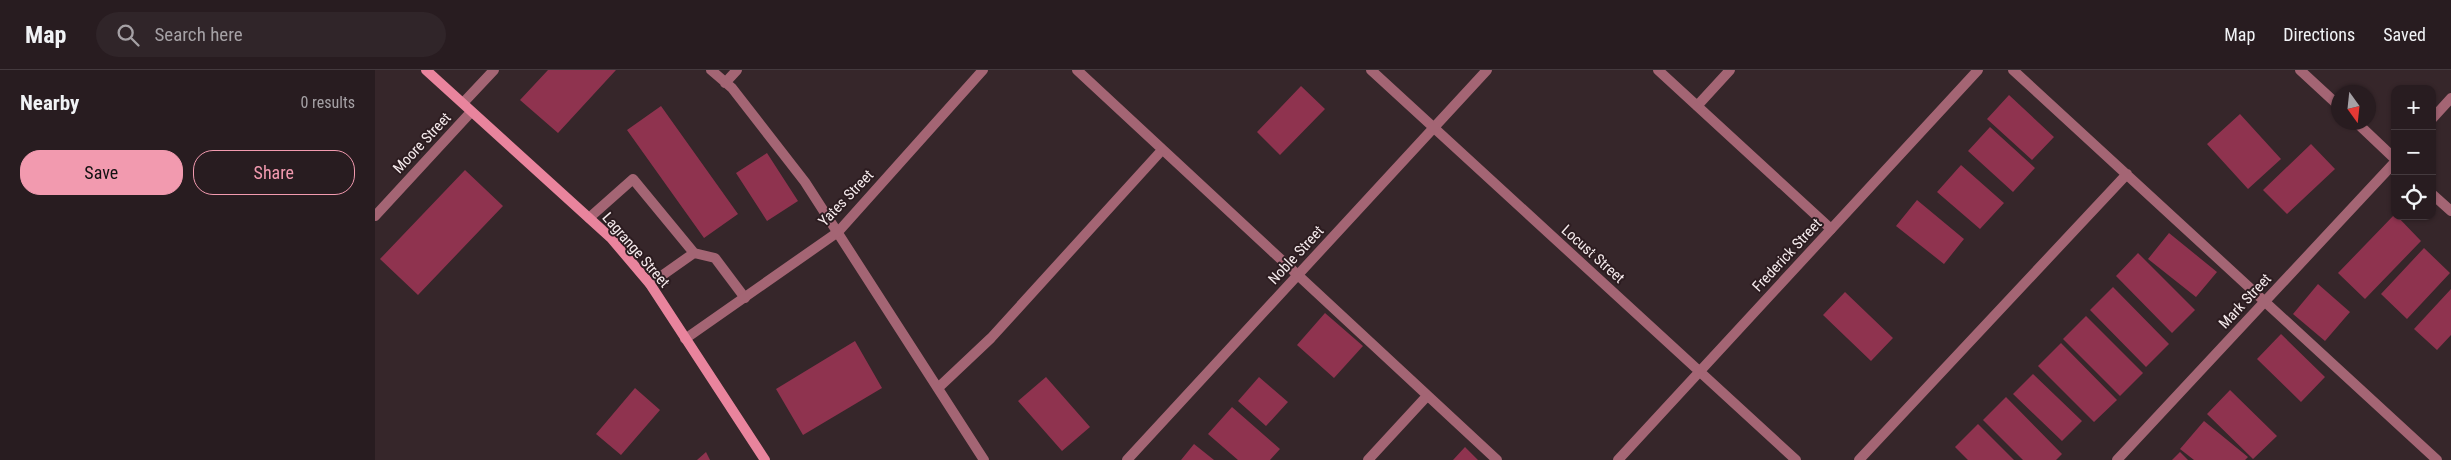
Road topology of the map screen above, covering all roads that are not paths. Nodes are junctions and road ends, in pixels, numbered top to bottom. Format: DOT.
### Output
graph roads {
  1 [pos="427,70"];
  2 [pos="494,70"];
  3 [pos="711,70"];
  4 [pos="737,70"];
  5 [pos="983,70"];
  6 [pos="1077,70"];
  7 [pos="1371,70"];
  8 [pos="1487,70"];
  9 [pos="1658,70"];
  10 [pos="1730,70"];
  11 [pos="1978,70"];
  12 [pos="2013,70"];
  13 [pos="2299,70"];
  14 [pos="725,83"];
  15 [pos="2451,98"];
  16 [pos="2331,99"];
  17 [pos="463,103"];
  18 [pos="1697,106"];
  19 [pos="471,112"];
  20 [pos="2436,115"];
  21 [pos="1433,128"];
  22 [pos="2364,130"];
  23 [pos="1162,150"];
  24 [pos="2391,156"];
  25 [pos="2391,164"];
  26 [pos="2127,174"];
  27 [pos="2436,198"];
  28 [pos="2451,211"];
  29 [pos="375,216"];
  30 [pos="589,218"];
  31 [pos="1831,229"];
  32 [pos="838,232"];
  33 [pos="694,253"];
  34 [pos="1297,276"];
  35 [pos="649,284"];
  36 [pos="745,298"];
  37 [pos="2265,301"];
  38 [pos="685,339"];
  39 [pos="1701,371"];
  40 [pos="938,388"];
  41 [pos="1427,396"];
  42 [pos="765,460"];
  43 [pos="984,460"];
  44 [pos="1127,460"];
  45 [pos="1368,460"];
  46 [pos="1497,460"];
  47 [pos="1619,460"];
  48 [pos="1795,460"];
  49 [pos="1859,460"];
  50 [pos="2117,460"];
  51 [pos="2437,460"];
  1 -- 17 [label="main road, Lagrange Street"];
  2 -- 17 [label="street, Moore Street"];
  3 -- 14 [label="street"];
  4 -- 14 [label="street"];
  5 -- 32 [label="street, Yates Street"];
  6 -- 23 [label="street"];
  7 -- 21 [label="street, Locust Street"];
  8 -- 21 [label="street, Noble Street"];
  9 -- 18 [label="street"];
  10 -- 18 [label="street"];
  11 -- 31 [label="street, Frederick Street"];
  12 -- 26 [label="street"];
  13 -- 16 [label="street"];
  14 -- 32 [label="street"];
  15 -- 20 [label="street"];
  17 -- 19 [label="main road, Lagrange Street"];
  18 -- 31 [label="street"];
  19 -- 29 [label="street, Moore Street"];
  19 -- 30 [label="main road, Lagrange Street"];
  21 -- 34 [label="street, Noble Street"];
  21 -- 39 [label="street, Locust Street"];
  22 -- 24 [label="street"];
  23 -- 34 [label="street"];
  23 -- 40 [label="street"];
  25 -- 37 [label="street, Mark Street"];
  26 -- 37 [label="street"];
  26 -- 49 [label="street"];
  27 -- 28 [label="street"];
  30 -- 33 [label="street"];
  30 -- 35 [label="main road, Lagrange Street"];
  31 -- 39 [label="street, Frederick Street"];
  32 -- 36 [label="street, Yates Street"];
  32 -- 40 [label="street"];
  33 -- 35 [label="street"];
  33 -- 36 [label="street"];
  34 -- 41 [label="street"];
  34 -- 44 [label="street, Noble Street"];
  35 -- 38 [label="main road, Lagrange Street"];
  36 -- 38 [label="street, Yates Street"];
  37 -- 50 [label="street, Mark Street"];
  37 -- 51 [label="street"];
  38 -- 42 [label="main road, Lagrange Street"];
  39 -- 47 [label="street, Frederick Street"];
  39 -- 48 [label="street, Locust Street"];
  40 -- 43 [label="street"];
  41 -- 45 [label="street"];
  41 -- 46 [label="street"];
}
